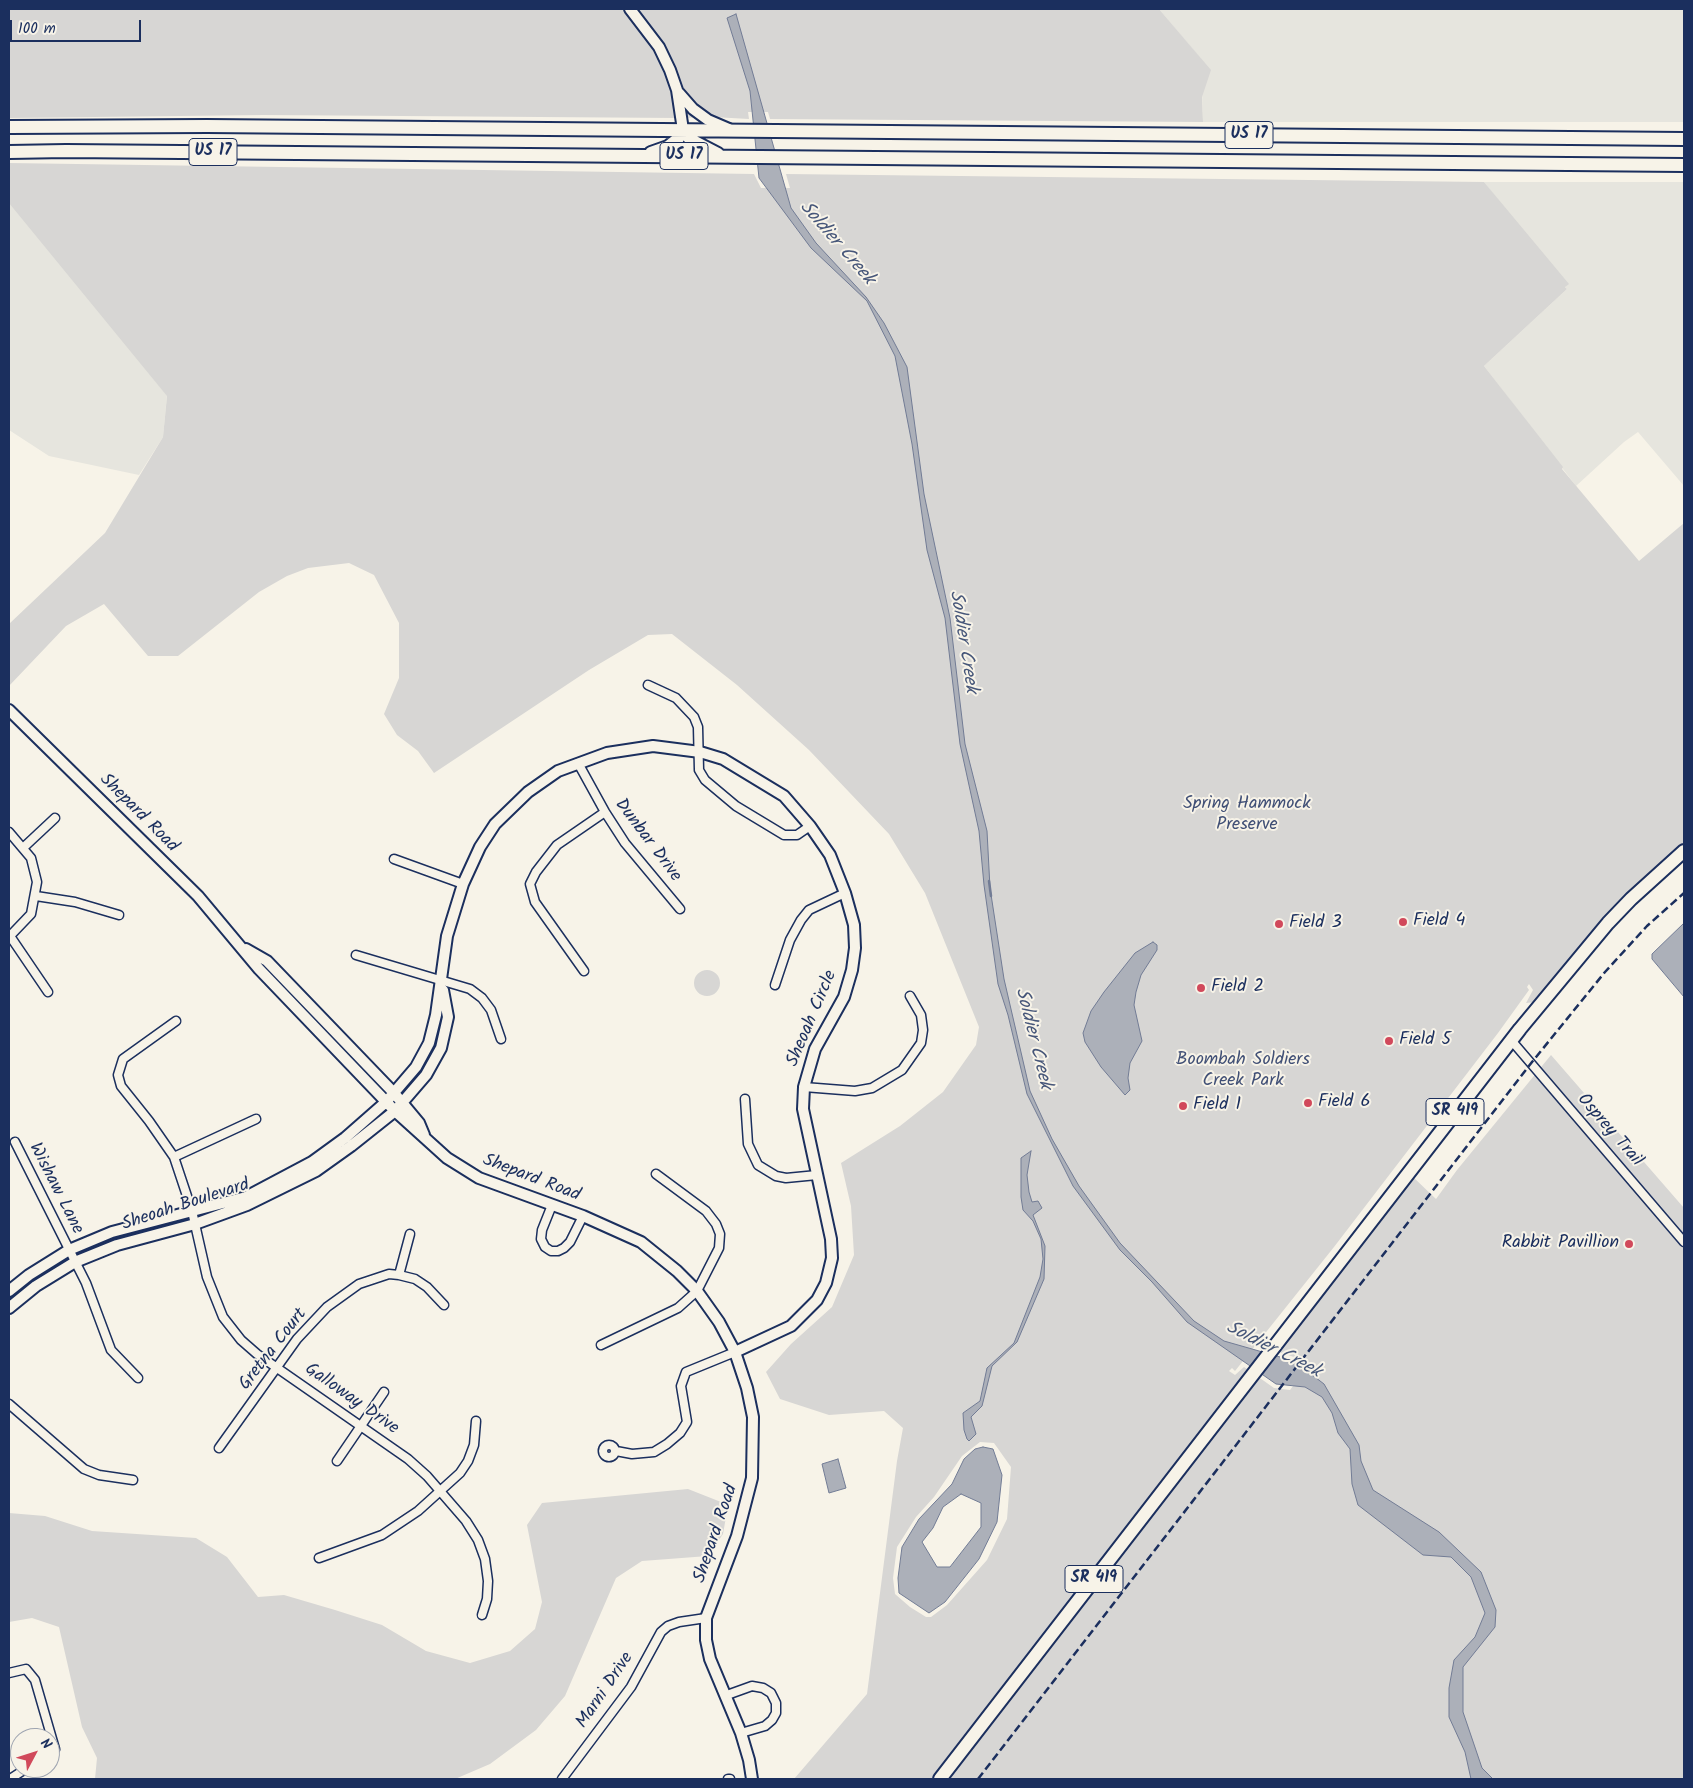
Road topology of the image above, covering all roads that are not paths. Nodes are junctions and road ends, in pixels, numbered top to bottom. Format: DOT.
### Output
graph roads {
  1 [pos="630,9"];
  2 [pos="677,90"];
  3 [pos="9,127"];
  4 [pos="683,130"];
  5 [pos="739,130"];
  6 [pos="1684,139"];
  7 [pos="9,152"];
  8 [pos="644,156"];
  9 [pos="724,156"];
  10 [pos="1684,165"];
  11 [pos="648,685"];
  12 [pos="9,710"];
  13 [pos="700,752"];
  14 [pos="578,763"];
  15 [pos="605,812"];
  16 [pos="55,818"];
  17 [pos="810,826"];
  18 [pos="9,832"];
  19 [pos="24,848"];
  20 [pos="1684,851"];
  21 [pos="394,859"];
  22 [pos="463,884"];
  23 [pos="845,892"];
  24 [pos="36,896"];
  25 [pos="680,909"];
  26 [pos="119,915"];
  27 [pos="9,937"];
  28 [pos="240,946"];
  29 [pos="356,955"];
  30 [pos="584,972"];
  31 [pos="442,979"];
  32 [pos="775,985"];
  33 [pos="48,992"];
  34 [pos="910,996"];
  35 [pos="176,1021"];
  36 [pos="501,1039"];
  37 [pos="1511,1040"];
  38 [pos="804,1087"];
  39 [pos="394,1093"];
  40 [pos="745,1099"];
  41 [pos="386,1102"];
  42 [pos="403,1102"];
  43 [pos="395,1111"];
  44 [pos="256,1119"];
  45 [pos="424,1136"];
  46 [pos="15,1142"];
  47 [pos="174,1157"];
  48 [pos="656,1174"];
  49 [pos="817,1175"];
  50 [pos="552,1205"];
  51 [pos="192,1211"];
  52 [pos="584,1216"];
  53 [pos="194,1224"];
  54 [pos="410,1234"];
  55 [pos="1684,1242"];
  56 [pos="69,1250"];
  57 [pos="75,1262"];
  58 [pos="399,1275"];
  59 [pos="9,1291"];
  60 [pos="697,1291"];
  61 [pos="444,1304"];
  62 [pos="9,1308"];
  63 [pos="601,1345"];
  64 [pos="735,1352"];
  65 [pos="277,1368"];
  66 [pos="138,1378"];
  67 [pos="384,1392"];
  68 [pos="9,1404"];
  69 [pos="476,1421"];
  70 [pos="361,1425"];
  71 [pos="218,1448"];
  72 [pos="616,1451"];
  73 [pos="337,1461"];
  74 [pos="133,1480"];
  75 [pos="440,1491"];
  76 [pos="318,1558"];
  77 [pos="482,1615"];
  78 [pos="706,1618"];
  79 [pos="9,1673"];
  80 [pos="727,1695"];
  81 [pos="49,1728"];
  82 [pos="741,1733"];
  83 [pos="567,1778"];
  84 [pos="752,1779"];
  85 [pos="940,1779"];
  1 -- 2 [label="street"];
  2 -- 4 [label="street"];
  2 -- 5 [label="street"];
  3 -- 4 [label="main road, US 17"];
  4 -- 5 [label="main road, US 17"];
  4 -- 8 [label="main road"];
  4 -- 9 [label="main road"];
  5 -- 6 [label="main road, US 17"];
  7 -- 8 [label="main road, US 17"];
  8 -- 9 [label="main road, US 17"];
  9 -- 10 [label="main road, US 17"];
  11 -- 13 [label="street"];
  12 -- 28 [label="street, Shepard Road"];
  13 -- 14 [label="street, Sheoah Circle"];
  13 -- 17 [label="street, Sheoah Circle"];
  13 -- 17 [label="street"];
  14 -- 15 [label="street, Dunbar Drive"];
  14 -- 22 [label="street, Sheoah Circle"];
  15 -- 25 [label="street, Dunbar Drive"];
  15 -- 30 [label="street"];
  16 -- 19 [label="street"];
  17 -- 23 [label="street, Sheoah Circle"];
  18 -- 19 [label="street"];
  19 -- 24 [label="street"];
  20 -- 37 [label="main road, SR 419"];
  21 -- 22 [label="street"];
  22 -- 31 [label="street, Sheoah Circle"];
  23 -- 32 [label="street"];
  23 -- 38 [label="street, Sheoah Circle"];
  24 -- 26 [label="street"];
  24 -- 27 [label="street"];
  27 -- 33 [label="street"];
  28 -- 39 [label="street, Shepard Road"];
  28 -- 41 [label="street, Shepard Road"];
  29 -- 31 [label="street"];
  31 -- 36 [label="street"];
  31 -- 39 [label="street, Sheoah Circle"];
  31 -- 42 [label="street, Sheoah Circle"];
  34 -- 38 [label="street"];
  35 -- 47 [label="street, Galloway Drive"];
  37 -- 55 [label="street, Osprey Trail"];
  37 -- 85 [label="main road, SR 419"];
  38 -- 49 [label="street, Sheoah Circle"];
  39 -- 41 [label="street, Sheoah Circle"];
  39 -- 42 [label="street, Shepard Road"];
  40 -- 49 [label="street"];
  41 -- 43 [label="street, Shepard Road"];
  41 -- 51 [label="street, Sheoah Boulevard"];
  42 -- 43 [label="street, Sheoah Circle"];
  42 -- 45 [label="street, Shepard Road"];
  43 -- 45 [label="street, Shepard Road"];
  43 -- 53 [label="street, Sheoah Boulevard"];
  44 -- 47 [label="street"];
  45 -- 50 [label="street, Shepard Road"];
  46 -- 56 [label="street, Wishaw Lane"];
  47 -- 51 [label="street, Galloway Drive"];
  48 -- 60 [label="street"];
  49 -- 64 [label="street, Sheoah Circle"];
  50 -- 52 [label="street, Shepard Road"];
  50 -- 52 [label="street"];
  51 -- 53 [label="street, Galloway Drive"];
  51 -- 56 [label="street, Sheoah Boulevard"];
  52 -- 60 [label="street, Shepard Road"];
  53 -- 57 [label="street, Sheoah Boulevard"];
  53 -- 65 [label="street, Galloway Drive"];
  54 -- 58 [label="street"];
  56 -- 57 [label="street, Wishaw Lane"];
  56 -- 59 [label="street, Sheoah Boulevard"];
  57 -- 62 [label="street, Sheoah Boulevard"];
  57 -- 66 [label="street, Wishaw Lane"];
  58 -- 61 [label="street, Gretna Court"];
  58 -- 65 [label="street, Gretna Court"];
  60 -- 63 [label="street"];
  60 -- 64 [label="street, Shepard Road"];
  64 -- 72 [label="street"];
  64 -- 78 [label="street, Shepard Road"];
  65 -- 70 [label="street, Galloway Drive"];
  65 -- 71 [label="street, Gretna Court"];
  67 -- 70 [label="street"];
  68 -- 74 [label="street"];
  69 -- 75 [label="street"];
  70 -- 73 [label="street"];
  70 -- 75 [label="street, Galloway Drive"];
  75 -- 76 [label="street"];
  75 -- 77 [label="street, Galloway Drive"];
  78 -- 80 [label="street, Shepard Road"];
  78 -- 83 [label="street, Marni Drive"];
  79 -- 81 [label="street"];
  80 -- 82 [label="street, Shepard Road"];
  80 -- 82 [label="street"];
  82 -- 84 [label="street, Shepard Road"];
}
